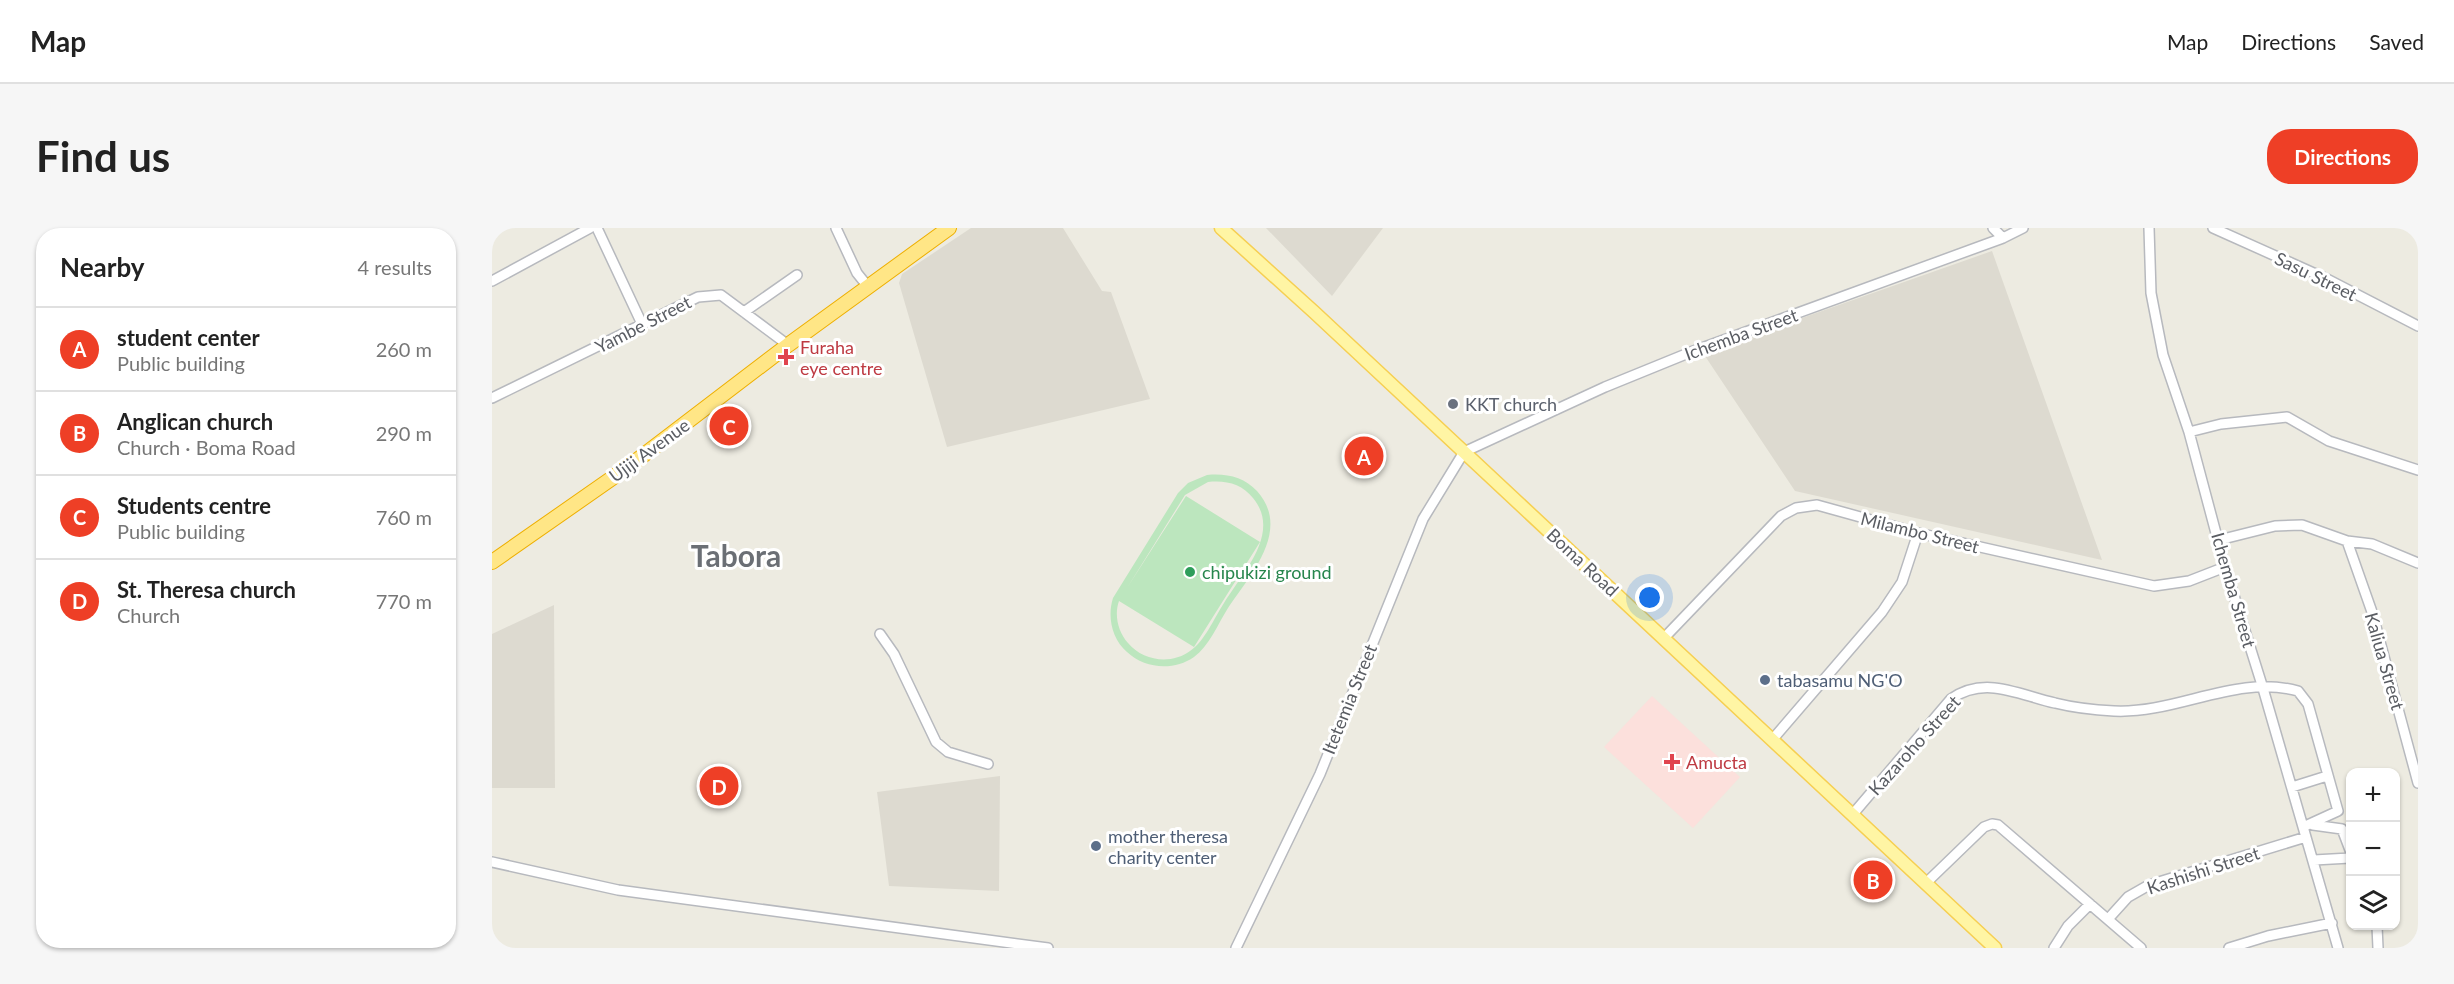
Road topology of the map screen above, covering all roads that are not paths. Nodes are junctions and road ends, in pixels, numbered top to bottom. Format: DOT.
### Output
graph roads {
  1 [pos="590,228"];
  2 [pos="597,228"];
  3 [pos="836,228"];
  4 [pos="949,228"];
  5 [pos="1221,228"];
  6 [pos="1993,228"];
  7 [pos="2023,228"];
  8 [pos="2149,228"];
  9 [pos="2213,228"];
  10 [pos="2003,238"];
  11 [pos="797,275"];
  12 [pos="492,281"];
  13 [pos="869,288"];
  14 [pos="744,312"];
  15 [pos="642,324"];
  16 [pos="2418,326"];
  17 [pos="788,345"];
  18 [pos="492,398"];
  19 [pos="2189,432"];
  20 [pos="1464,452"];
  21 [pos="2418,470"];
  22 [pos="1918,533"];
  23 [pos="2219,540"];
  24 [pos="2347,541"];
  25 [pos="492,562"];
  26 [pos="2418,563"];
  27 [pos="2225,567"];
  28 [pos="880,634"];
  29 [pos="1664,638"];
  30 [pos="2262,685"];
  31 [pos="1772,740"];
  32 [pos="988,765"];
  33 [pos="2327,776"];
  34 [pos="2418,783"];
  35 [pos="2292,787"];
  36 [pos="1853,814"];
  37 [pos="2306,829"];
  38 [pos="2346,840"];
  39 [pos="2346,858"];
  40 [pos="2314,861"];
  41 [pos="492,862"];
  42 [pos="1926,883"];
  43 [pos="2090,904"];
  44 [pos="2109,918"];
  45 [pos="2331,923"];
  46 [pos="2377,930"];
  47 [pos="982,943"];
  48 [pos="1048,948"];
  49 [pos="1236,948"];
  50 [pos="1995,948"];
  51 [pos="2054,948"];
  52 [pos="2141,948"];
  53 [pos="2229,948"];
  54 [pos="2338,948"];
  55 [pos="2378,948"];
  1 -- 12 [label="street"];
  2 -- 15 [label="street"];
  3 -- 13 [label="street"];
  4 -- 13 [label="highway, Ujiji Avenue"];
  5 -- 20 [label="main road, Boma Road"];
  6 -- 10 [label="street"];
  7 -- 10 [label="street, Ichemba Street"];
  8 -- 19 [label="street, Ichemba Street"];
  9 -- 16 [label="street, Sasu Street"];
  10 -- 20 [label="street, Ichemba Street"];
  11 -- 14 [label="street"];
  13 -- 17 [label="highway, Ujiji Avenue"];
  14 -- 15 [label="street, Yambe Street"];
  14 -- 17 [label="street, Yambe Street"];
  15 -- 18 [label="street, Yambe Street"];
  17 -- 25 [label="highway, Ujiji Avenue"];
  19 -- 21 [label="street"];
  19 -- 23 [label="street, Ichemba Street"];
  20 -- 29 [label="main road, Boma Road"];
  20 -- 49 [label="street, Itetemia Street"];
  22 -- 27 [label="street, Milambo Street"];
  22 -- 29 [label="street, Milambo Street"];
  22 -- 31 [label="street"];
  23 -- 24 [label="street"];
  23 -- 27 [label="street, Ichemba Street"];
  24 -- 26 [label="street"];
  24 -- 34 [label="street, Kaliua Street"];
  27 -- 30 [label="street, Ichemba Street"];
  28 -- 32 [label="street"];
  29 -- 31 [label="main road, Boma Road"];
  30 -- 33 [label="street"];
  30 -- 35 [label="street, Ichemba Street"];
  30 -- 36 [label="street, Kazaroho Street"];
  31 -- 36 [label="main road, Boma Road"];
  33 -- 35 [label="street"];
  33 -- 37 [label="street, Kashishi Street"];
  35 -- 37 [label="street, Ichemba Street"];
  36 -- 42 [label="main road, Boma Road"];
  37 -- 38 [label="street"];
  37 -- 40 [label="street, Ichemba Street"];
  37 -- 44 [label="street, Kashishi Street"];
  39 -- 40 [label="street"];
  40 -- 45 [label="street, Ichemba Street"];
  41 -- 47 [label="street"];
  42 -- 43 [label="street"];
  42 -- 50 [label="main road, Boma Road"];
  43 -- 44 [label="street"];
  43 -- 51 [label="street"];
  44 -- 52 [label="street"];
  45 -- 53 [label="street"];
  45 -- 54 [label="street, Ichemba Street"];
  46 -- 55 [label="street"];
  47 -- 48 [label="street"];
}
